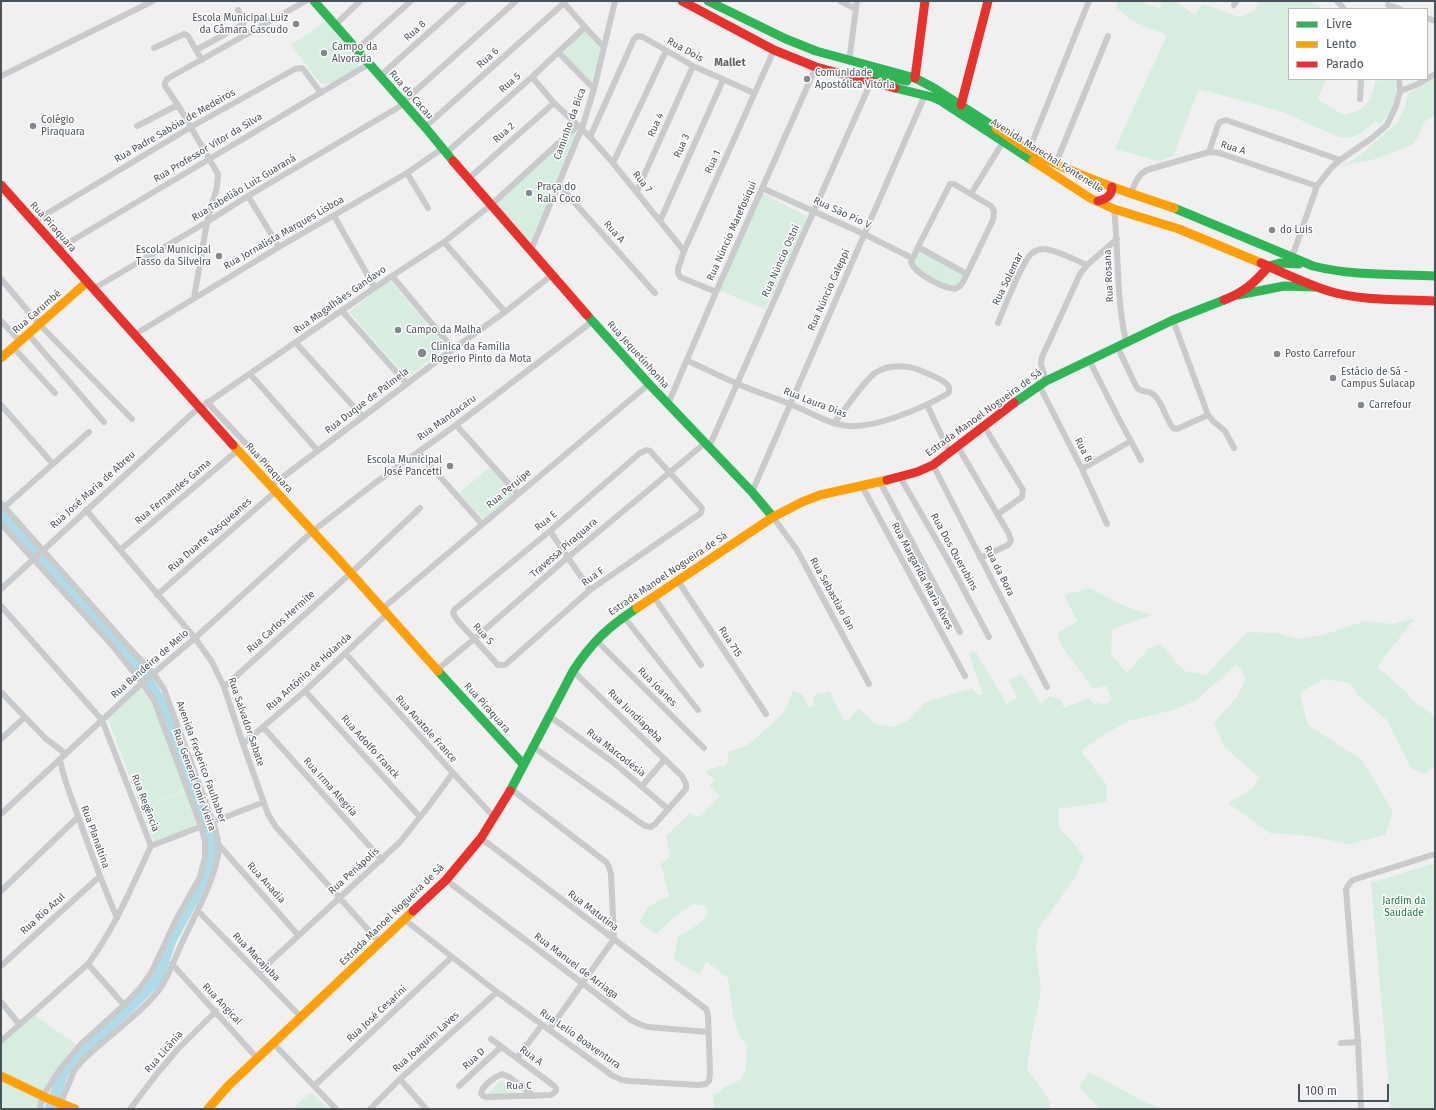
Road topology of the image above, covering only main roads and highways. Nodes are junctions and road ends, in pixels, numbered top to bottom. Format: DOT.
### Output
graph roads {
  1 [pos="314,1"];
  2 [pos="682,1"];
  3 [pos="708,1"];
  4 [pos="925,1"];
  5 [pos="988,1"];
  6 [pos="848,76"];
  7 [pos="915,78"];
  8 [pos="961,105"];
  9 [pos="1,186"];
  10 [pos="1112,187"];
  11 [pos="1098,201"];
  12 [pos="491,205"];
  13 [pos="1188,212"];
  14 [pos="1179,229"];
  15 [pos="1313,266"];
  16 [pos="1267,269"];
  17 [pos="1435,276"];
  18 [pos="90,286"];
  19 [pos="1278,287"];
  20 [pos="1318,288"];
  21 [pos="1237,295"];
  22 [pos="1435,301"];
  23 [pos="1,358"];
  24 [pos="773,517"];
  25 [pos="523,764"];
  26 [pos="1,1076"];
  27 [pos="53,1102"];
  28 [pos="75,1109"];
  29 [pos="208,1109"];
  1 -- 12 [label="main road, Rua do Cacau"];
  2 -- 6 [label="main road, Avenida Marechal Fontenelle"];
  3 -- 7 [label="main road, Avenida Marechal Fontenelle"];
  4 -- 7 [label="main road"];
  5 -- 8 [label="main road"];
  6 -- 7 [label="main road"];
  6 -- 11 [label="main road, Avenida Marechal Fontenelle"];
  7 -- 8 [label="main road, Avenida Marechal Fontenelle"];
  8 -- 10 [label="main road, Avenida Marechal Fontenelle"];
  9 -- 18 [label="main road, Rua Piraquara"];
  10 -- 11 [label="main road"];
  10 -- 13 [label="main road, Avenida Marechal Fontenelle"];
  11 -- 14 [label="main road, Avenida Marechal Fontenelle"];
  12 -- 24 [label="main road, Rua Jequetinhonha"];
  13 -- 14 [label="main road"];
  13 -- 15 [label="main road, Avenida Marechal Fontenelle"];
  14 -- 16 [label="main road, Avenida Marechal Fontenelle"];
  15 -- 16 [label="main road"];
  15 -- 17 [label="main road, Avenida Marechal Fontenelle"];
  16 -- 19 [label="main road"];
  16 -- 20 [label="main road, Avenida Marechal Fontenelle"];
  16 -- 21 [label="main road, Estrada Manoel Nogueira de Sá"];
  18 -- 23 [label="main road, Rua Carumbé"];
  18 -- 25 [label="main road, Rua Piraquara"];
  19 -- 20 [label="main road, Estrada Manoel Nogueira de Sá"];
  19 -- 21 [label="main road, Estrada Manoel Nogueira de Sá"];
  20 -- 22 [label="main road, Avenida Marechal Fontenelle"];
  21 -- 24 [label="main road, Estrada Manoel Nogueira de Sá"];
  24 -- 25 [label="main road, Estrada Manoel Nogueira de Sá"];
  25 -- 29 [label="main road, Estrada Manoel Nogueira de Sá"];
  26 -- 27 [label="main road"];
  27 -- 28 [label="main road"];
}
